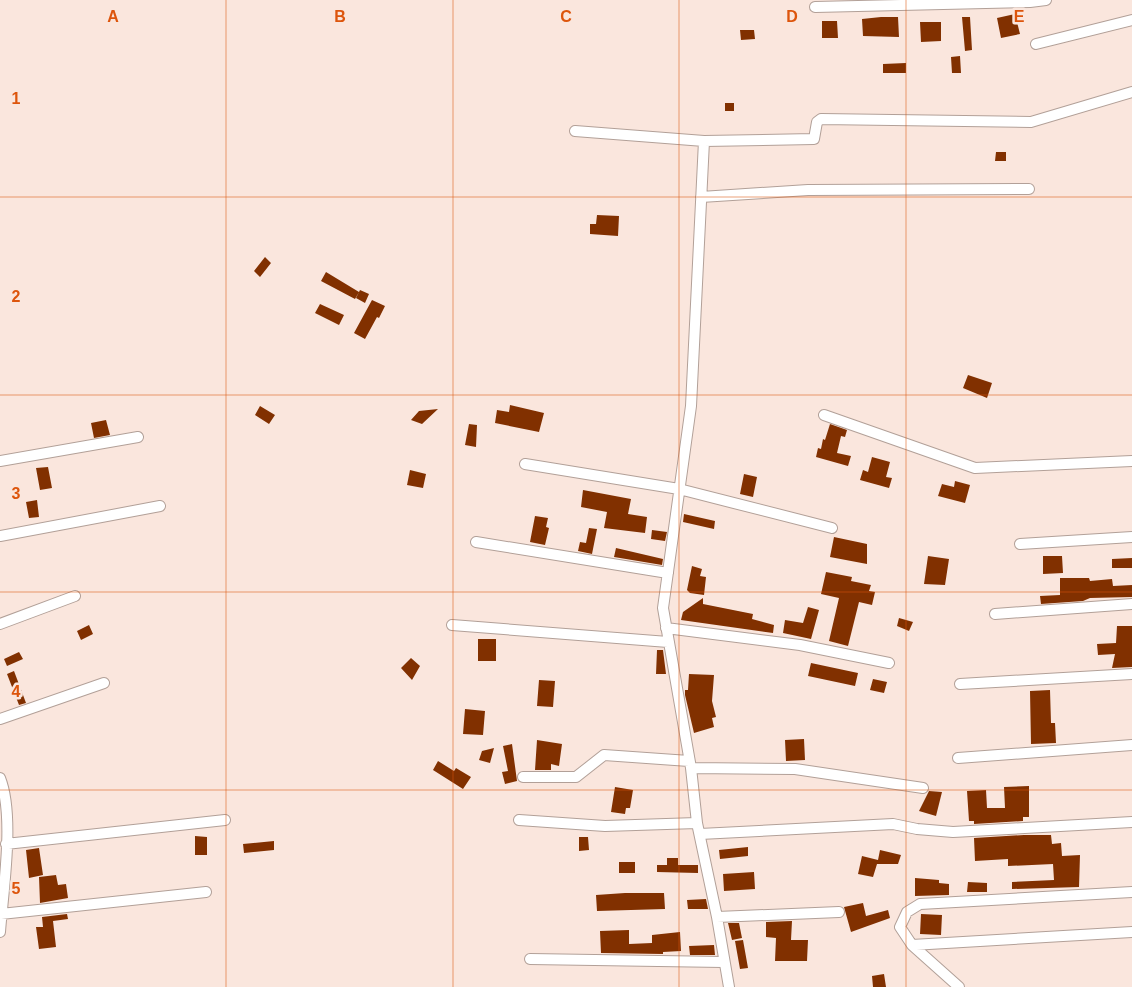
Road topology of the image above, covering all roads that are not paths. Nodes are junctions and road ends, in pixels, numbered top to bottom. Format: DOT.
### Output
graph roads {
  1 [pos="1046,0"];
  2 [pos="815,7"];
  3 [pos="1132,20"];
  4 [pos="1036,44"];
  5 [pos="1132,92"];
  6 [pos="575,131"];
  7 [pos="704,141"];
  8 [pos="1029,189"];
  9 [pos="701,197"];
  10 [pos="824,415"];
  11 [pos="138,437"];
  12 [pos="0,461"];
  13 [pos="1132,461"];
  14 [pos="525,464"];
  15 [pos="679,489"];
  16 [pos="160,506"];
  17 [pos="832,528"];
  18 [pos="0,536"];
  19 [pos="1132,537"];
  20 [pos="476,542"];
  21 [pos="1020,544"];
  22 [pos="668,573"];
  23 [pos="75,596"];
  24 [pos="1132,604"];
  25 [pos="995,614"];
  26 [pos="0,624"];
  27 [pos="452,625"];
  28 [pos="666,628"];
  29 [pos="668,642"];
  30 [pos="889,663"];
  31 [pos="1132,674"];
  32 [pos="104,683"];
  33 [pos="960,684"];
  34 [pos="0,719"];
  35 [pos="1132,745"];
  36 [pos="958,758"];
  37 [pos="690,765"];
  38 [pos="523,777"];
  39 [pos="0,778"];
  40 [pos="923,788"];
  41 [pos="225,820"];
  42 [pos="519,820"];
  43 [pos="1132,822"];
  44 [pos="699,828"];
  45 [pos="6,844"];
  46 [pos="206,892"];
  47 [pos="1132,892"];
  48 [pos="839,912"];
  49 [pos="1,914"];
  50 [pos="717,917"];
  51 [pos="0,932"];
  52 [pos="1132,932"];
  53 [pos="912,946"];
  54 [pos="530,959"];
  55 [pos="723,962"];
  56 [pos="729,987"];
  57 [pos="959,987"];
  1 -- 2 [label="street"];
  3 -- 4 [label="street"];
  5 -- 7 [label="street"];
  6 -- 7 [label="street"];
  7 -- 9 [label="street"];
  8 -- 9 [label="street"];
  9 -- 15 [label="street"];
  10 -- 13 [label="street"];
  11 -- 12 [label="street"];
  14 -- 15 [label="street"];
  15 -- 17 [label="street"];
  15 -- 22 [label="street"];
  16 -- 18 [label="street"];
  19 -- 21 [label="street"];
  20 -- 22 [label="street"];
  22 -- 28 [label="street"];
  23 -- 26 [label="street"];
  24 -- 25 [label="street"];
  27 -- 29 [label="street"];
  28 -- 29 [label="street"];
  28 -- 30 [label="street"];
  29 -- 37 [label="street"];
  31 -- 33 [label="street"];
  32 -- 34 [label="street"];
  35 -- 36 [label="street"];
  37 -- 38 [label="street"];
  37 -- 40 [label="street"];
  37 -- 44 [label="street"];
  39 -- 45 [label="street"];
  41 -- 45 [label="street"];
  42 -- 44 [label="street"];
  43 -- 44 [label="street"];
  44 -- 50 [label="street"];
  45 -- 49 [label="street"];
  46 -- 49 [label="street"];
  47 -- 53 [label="street"];
  48 -- 50 [label="street"];
  49 -- 51 [label="street"];
  50 -- 55 [label="street"];
  52 -- 53 [label="street"];
  53 -- 57 [label="street"];
  54 -- 55 [label="street"];
  55 -- 56 [label="street"];
}
